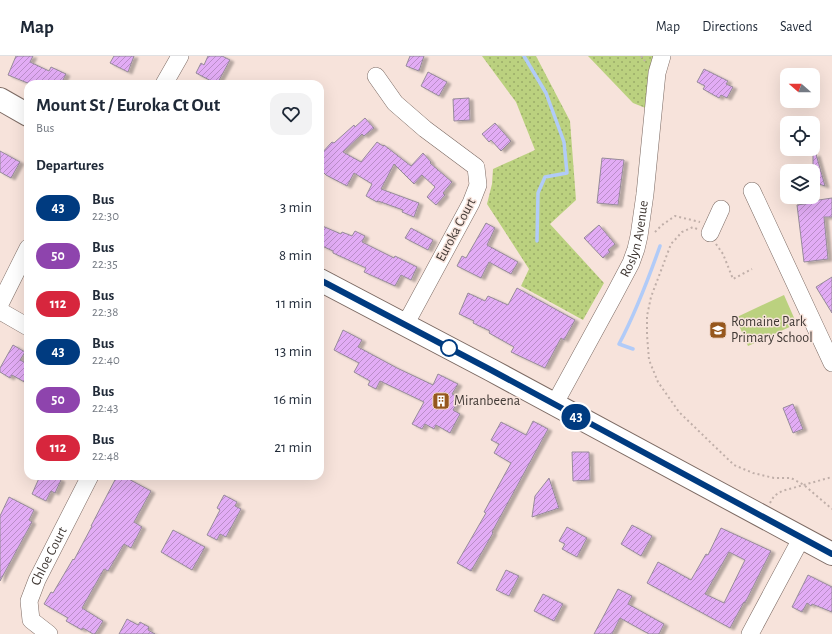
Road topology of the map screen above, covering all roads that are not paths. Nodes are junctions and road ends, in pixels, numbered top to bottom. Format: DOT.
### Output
graph roads {
  1 [pos="180,56"];
  2 [pos="662,56"];
  3 [pos="376,76"];
  4 [pos="166,80"];
  5 [pos="0,99"];
  6 [pos="24,113"];
  7 [pos="752,191"];
  8 [pos="721,209"];
  9 [pos="712,230"];
  10 [pos="24,256"];
  11 [pos="324,282"];
  12 [pos="0,304"];
  13 [pos="0,311"];
  14 [pos="404,324"];
  15 [pos="24,326"];
  16 [pos="832,362"];
  17 [pos="554,405"];
  18 [pos="88,480"];
  19 [pos="802,538"];
  20 [pos="832,554"];
  21 [pos="48,634"];
  22 [pos="750,634"];
  1 -- 4 [label="street"];
  2 -- 17 [label="street, Roslyn Avenue"];
  3 -- 14 [label="street, Euroka Court"];
  5 -- 6 [label="highway"];
  7 -- 16 [label="street"];
  8 -- 9 [label="street"];
  10 -- 12 [label="street"];
  11 -- 14 [label="highway"];
  13 -- 15 [label="street"];
  14 -- 17 [label="highway"];
  17 -- 19 [label="highway"];
  18 -- 21 [label="street, Chloe Court"];
  19 -- 20 [label="highway"];
  19 -- 22 [label="street"];
}
